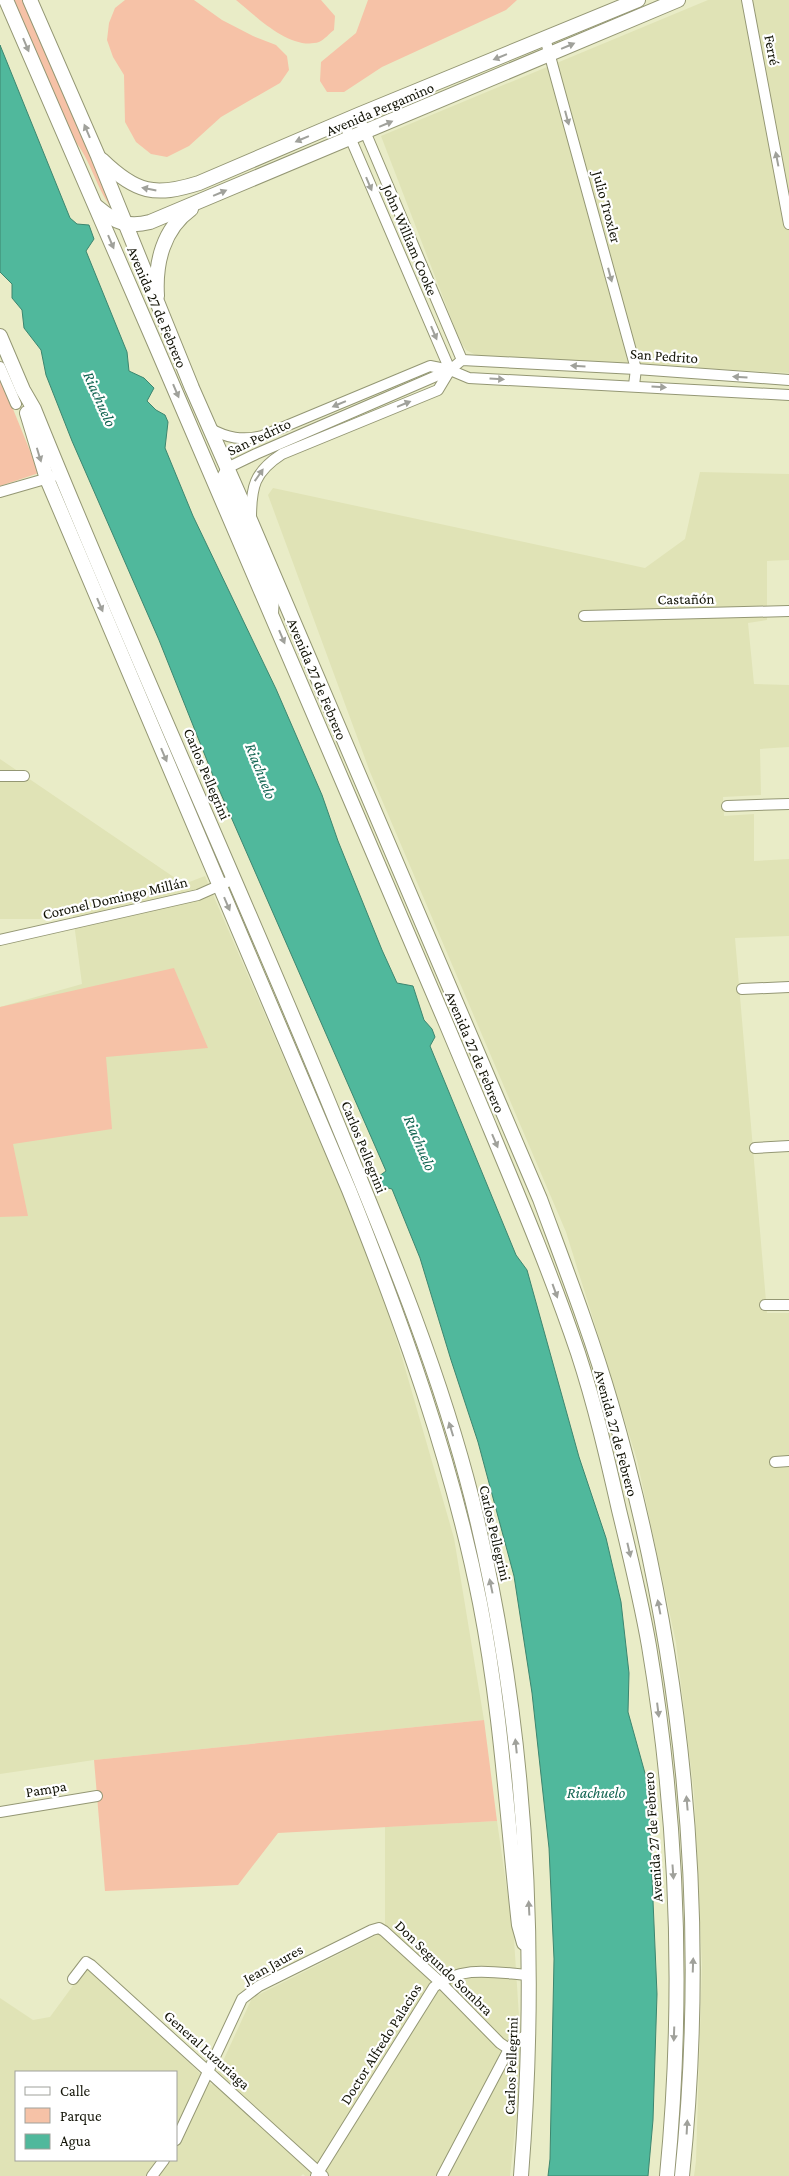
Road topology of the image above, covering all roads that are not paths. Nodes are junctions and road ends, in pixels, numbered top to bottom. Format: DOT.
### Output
graph roads {
  1 [pos="6,0"];
  2 [pos="30,0"];
  3 [pos="638,0"];
  4 [pos="678,0"];
  5 [pos="747,0"];
  6 [pos="545,38"];
  7 [pos="550,54"];
  8 [pos="358,115"];
  9 [pos="343,122"];
  10 [pos="365,132"];
  11 [pos="350,139"];
  12 [pos="98,156"];
  13 [pos="201,202"];
  14 [pos="95,205"];
  15 [pos="789,224"];
  16 [pos="125,225"];
  17 [pos="158,310"];
  18 [pos="0,336"];
  19 [pos="462,360"];
  20 [pos="0,367"];
  21 [pos="636,369"];
  22 [pos="450,370"];
  23 [pos="789,380"];
  24 [pos="634,385"];
  25 [pos="789,395"];
  26 [pos="16,404"];
  27 [pos="209,428"];
  28 [pos="228,468"];
  29 [pos="53,476"];
  30 [pos="0,492"];
  31 [pos="251,522"];
  32 [pos="789,611"];
  33 [pos="584,616"];
  34 [pos="273,617"];
  35 [pos="0,776"];
  36 [pos="24,776"];
  37 [pos="789,804"];
  38 [pos="727,806"];
  39 [pos="234,879"];
  40 [pos="219,886"];
  41 [pos="0,940"];
  42 [pos="789,988"];
  43 [pos="742,989"];
  44 [pos="480,1060"];
  45 [pos="464,1066"];
  46 [pos="789,1146"];
  47 [pos="755,1148"];
  48 [pos="765,1305"];
  49 [pos="789,1305"];
  50 [pos="789,1461"];
  51 [pos="775,1462"];
  52 [pos="628,1466"];
  53 [pos="610,1471"];
  54 [pos="666,1643"];
  55 [pos="648,1644"];
  56 [pos="97,1796"];
  57 [pos="0,1812"];
  58 [pos="379,1928"];
  59 [pos="528,1957"];
  60 [pos="529,1975"];
  61 [pos="73,1979"];
  62 [pos="440,1982"];
  63 [pos="529,2034"];
  64 [pos="509,2049"];
  65 [pos="208,2072"];
  66 [pos="178,2135"];
  67 [pos="163,2161"];
  68 [pos="319,2174"];
  69 [pos="152,2176"];
  70 [pos="442,2176"];
  71 [pos="521,2176"];
  72 [pos="667,2176"];
  73 [pos="682,2176"];
  1 -- 14 [label="main road, Avenida 27 de Febrero, one-way"];
  12 -- 2 [label="main road, Avenida 27 de Febrero, one-way"];
  3 -- 6 [label="main road, Avenida Pergamino"];
  7 -- 4 [label="main road, Avenida Pergamino, one-way"];
  15 -- 5 [label="street, Ferré, one-way"];
  6 -- 7 [label="street, Julio Troxler"];
  6 -- 8 [label="main road, Avenida Pergamino, one-way"];
  10 -- 7 [label="main road, Avenida Pergamino, one-way"];
  7 -- 21 [label="street, Julio Troxler, one-way"];
  8 -- 9 [label="main road, Avenida Pergamino"];
  8 -- 10 [label="street, John William Cooke"];
  9 -- 11 [label="street, John William Cooke"];
  9 -- 12 [label="main road, Avenida Pergamino, one-way"];
  10 -- 11 [label="main road, Avenida Pergamino"];
  10 -- 19 [label="street, John William Cooke"];
  13 -- 11 [label="main road, Avenida Pergamino, one-way"];
  11 -- 22 [label="street, John William Cooke, one-way"];
  12 -- 16 [label="main road, Avenida 27 de Febrero"];
  13 -- 16 [label="main road, Avenida Pergamino"];
  13 -- 17 [label="main road"];
  14 -- 16 [label="main road"];
  14 -- 34 [label="main road, Avenida 27 de Febrero, one-way"];
  16 -- 17 [label="main road, Avenida 27 de Febrero"];
  17 -- 27 [label="main road, Avenida 27 de Febrero"];
  18 -- 29 [label="main road, Carlos Pellegrini"];
  21 -- 19 [label="street, San Pedrito, one-way"];
  19 -- 22 [label="street, San Pedrito"];
  20 -- 26 [label="street"];
  23 -- 21 [label="street, San Pedrito, one-way"];
  21 -- 24 [label="street, Julio Troxler"];
  22 -- 24 [label="street, San Pedrito, one-way"];
  22 -- 27 [label="street, San Pedrito, one-way"];
  22 -- 28 [label="street, San Pedrito"];
  31 -- 22 [label="street, San Pedrito, one-way"];
  24 -- 25 [label="street, San Pedrito, one-way"];
  27 -- 28 [label="main road, Avenida 27 de Febrero"];
  28 -- 31 [label="main road, Avenida 27 de Febrero"];
  28 -- 34 [label="street, San Pedrito"];
  29 -- 30 [label="street"];
  29 -- 39 [label="main road, Carlos Pellegrini"];
  29 -- 40 [label="main road, Carlos Pellegrini, one-way"];
  31 -- 44 [label="main road, Avenida 27 de Febrero"];
  32 -- 33 [label="street, Castañón"];
  34 -- 45 [label="main road, Avenida 27 de Febrero, one-way"];
  35 -- 36 [label="street"];
  37 -- 38 [label="street"];
  39 -- 40 [label="street, Coronel Domingo Millán"];
  59 -- 39 [label="main road, Carlos Pellegrini, one-way"];
  40 -- 41 [label="street, Coronel Domingo Millán"];
  40 -- 59 [label="main road, Carlos Pellegrini, one-way"];
  42 -- 43 [label="street"];
  44 -- 45 [label="main road"];
  44 -- 52 [label="main road, Avenida 27 de Febrero"];
  45 -- 53 [label="main road, Avenida 27 de Febrero, one-way"];
  46 -- 47 [label="street"];
  48 -- 49 [label="street"];
  50 -- 51 [label="street"];
  52 -- 53 [label="main road"];
  54 -- 52 [label="main road, Avenida 27 de Febrero, one-way"];
  53 -- 55 [label="main road, Avenida 27 de Febrero, one-way"];
  54 -- 55 [label="main road"];
  73 -- 54 [label="main road, Avenida 27 de Febrero, one-way"];
  55 -- 72 [label="main road, Avenida 27 de Febrero, one-way"];
  56 -- 57 [label="street, Pampa"];
  58 -- 62 [label="street, Don Segundo Sombra"];
  58 -- 65 [label="street, Jean Jaures"];
  59 -- 60 [label="main road, Carlos Pellegrini"];
  60 -- 62 [label="street, Doctor Alfredo Palacios"];
  60 -- 63 [label="main road, Carlos Pellegrini"];
  61 -- 65 [label="street, General Luzuriaga"];
  62 -- 64 [label="street, Don Segundo Sombra"];
  62 -- 68 [label="street, Doctor Alfredo Palacios"];
  63 -- 64 [label="street"];
  63 -- 71 [label="main road, Carlos Pellegrini"];
  64 -- 70 [label="street"];
  65 -- 66 [label="street, Jean Jaures"];
  65 -- 68 [label="street, General Luzuriaga"];
  67 -- 69 [label="street"];
}
